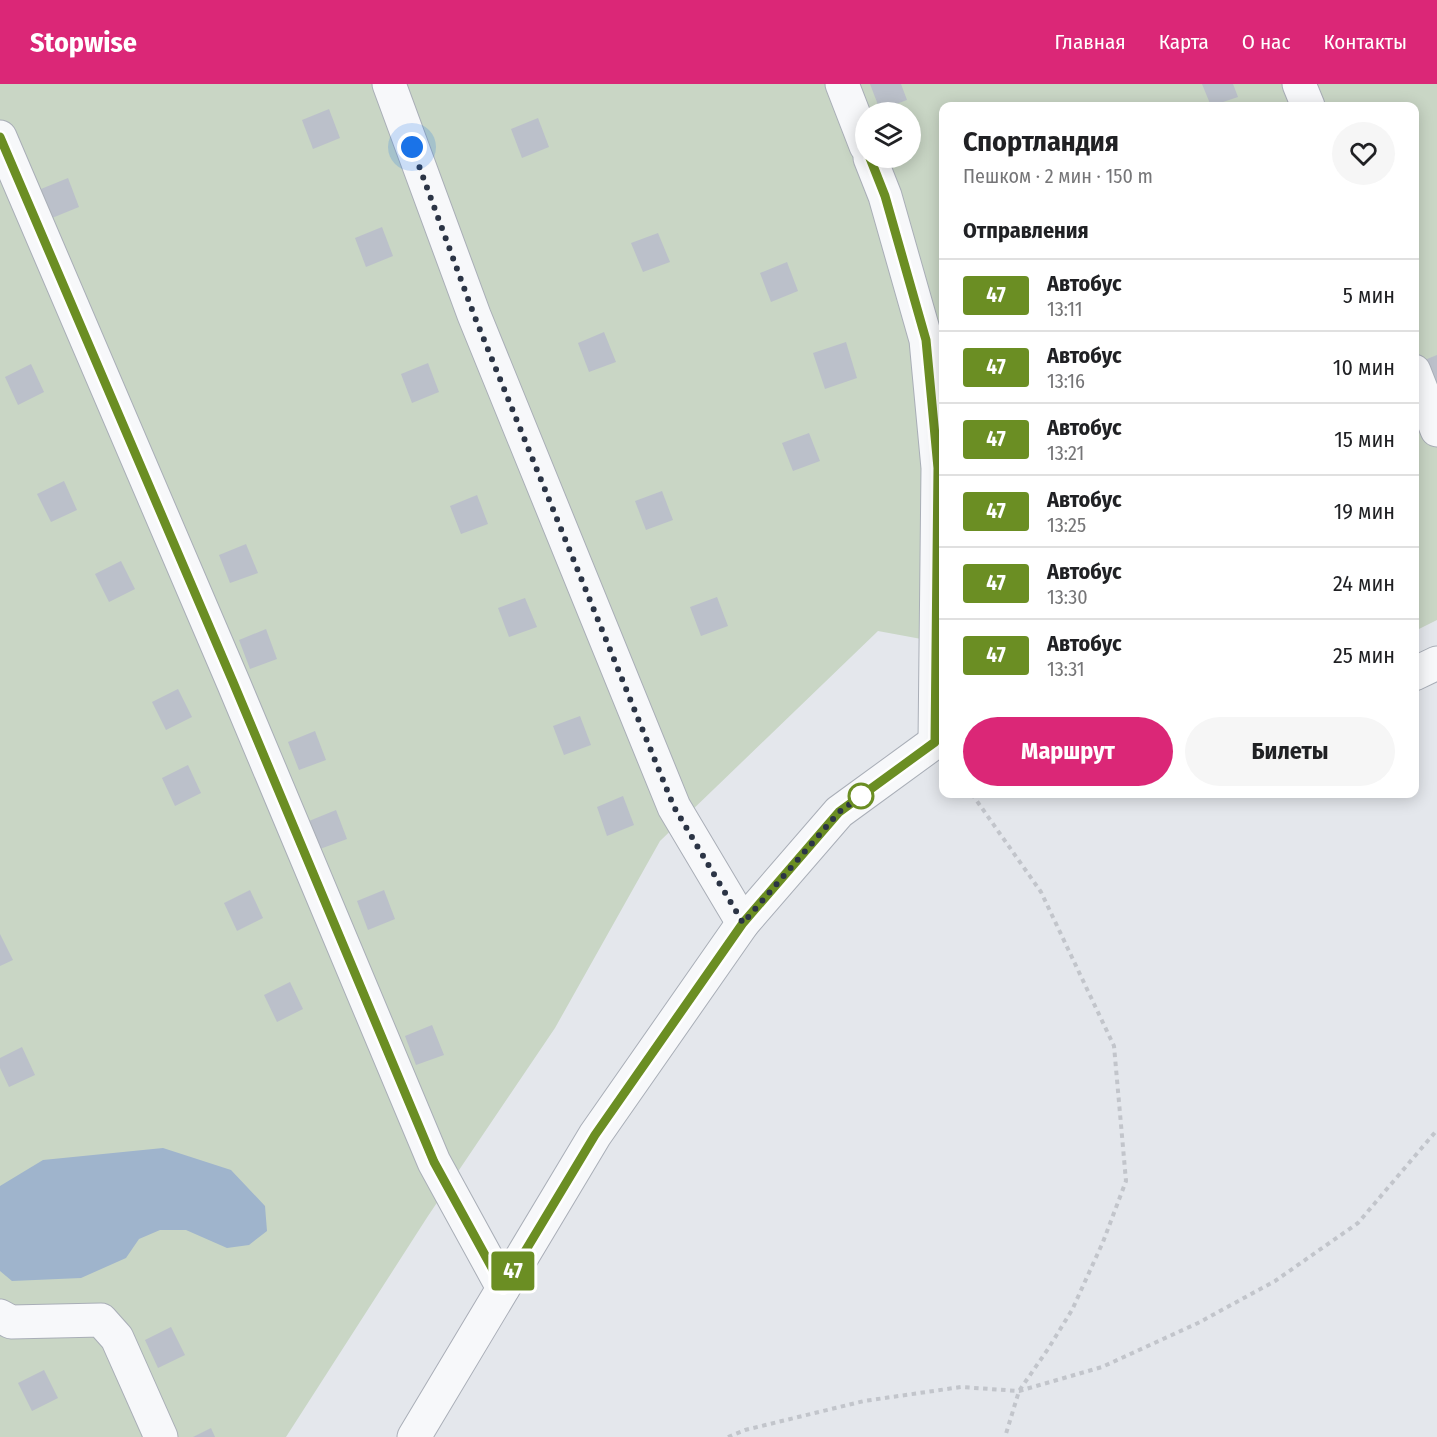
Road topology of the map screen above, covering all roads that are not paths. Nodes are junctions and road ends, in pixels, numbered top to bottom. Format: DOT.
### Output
graph roads {
  1 [pos="388,84"];
  2 [pos="842,84"];
  3 [pos="1299,84"];
  4 [pos="1306,102"];
  5 [pos="855,118"];
  6 [pos="0,137"];
  7 [pos="874,168"];
  8 [pos="1419,384"];
  9 [pos="1437,430"];
  10 [pos="1437,663"];
  11 [pos="1419,672"];
  12 [pos="939,741"];
  13 [pos="743,923"];
  14 [pos="503,1288"];
  15 [pos="0,1316"];
  16 [pos="162,1437"];
  17 [pos="414,1437"];
  1 -- 13 [label="street"];
  2 -- 5 [label="street"];
  3 -- 4 [label="street"];
  6 -- 14 [label="street"];
  7 -- 12 [label="street"];
  8 -- 9 [label="street"];
  10 -- 11 [label="street"];
  12 -- 13 [label="street"];
  13 -- 14 [label="street"];
  14 -- 17 [label="street"];
  15 -- 16 [label="street"];
}
